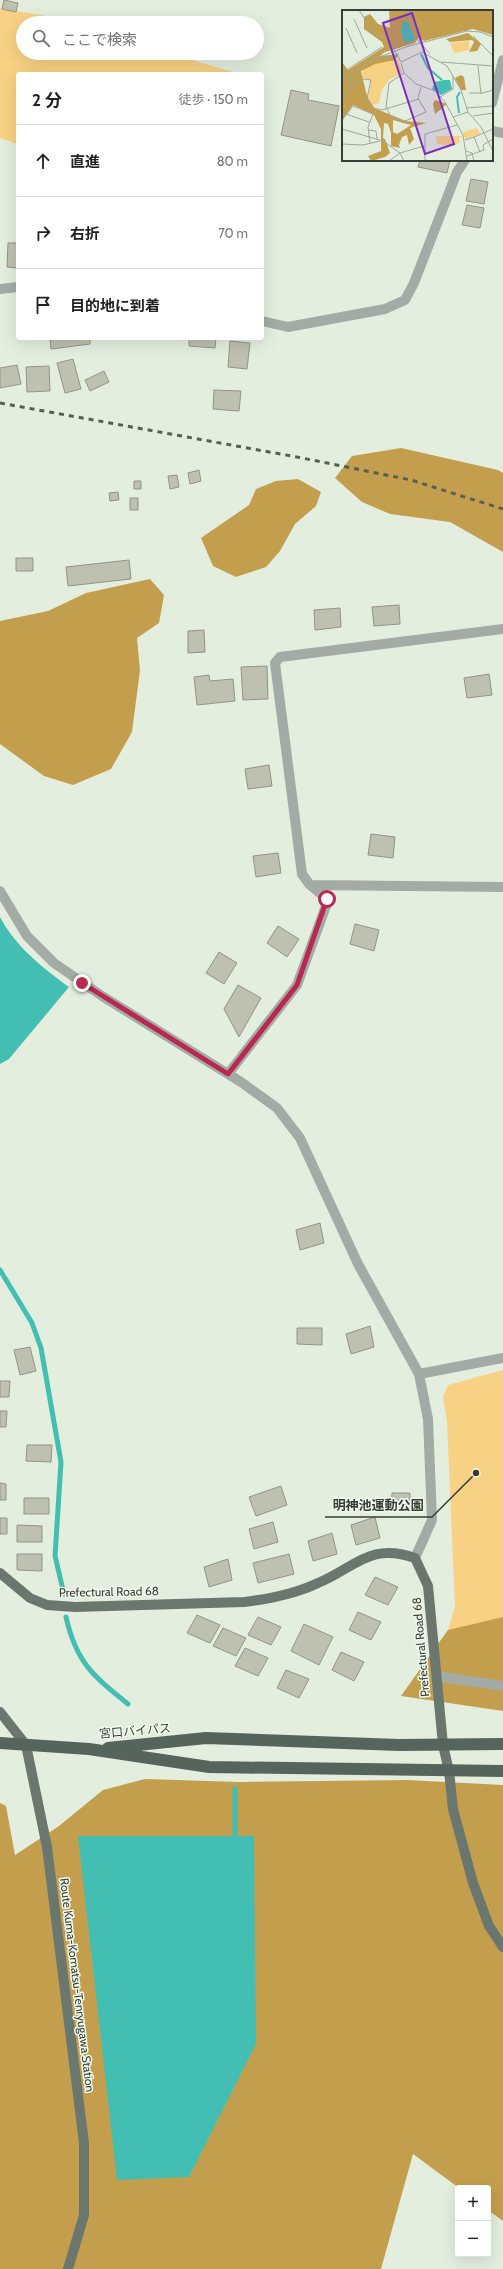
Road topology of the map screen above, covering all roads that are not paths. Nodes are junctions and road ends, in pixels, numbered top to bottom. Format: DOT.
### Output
graph roads {
  1 [pos="503,60"];
  2 [pos="493,99"];
  3 [pos="493,130"];
  4 [pos="503,133"];
  5 [pos="464,161"];
  6 [pos="16,287"];
  7 [pos="0,289"];
  8 [pos="264,321"];
  9 [pos="503,629"];
  10 [pos="310,885"];
  11 [pos="503,887"];
  12 [pos="0,891"];
  13 [pos="228,1074"];
  14 [pos="503,1358"];
  15 [pos="420,1374"];
  16 [pos="414,1558"];
  17 [pos="0,1573"];
  18 [pos="436,1676"];
  19 [pos="503,1686"];
  20 [pos="0,1712"];
  21 [pos="0,1744"];
  22 [pos="503,1744"];
  23 [pos="26,1745"];
  24 [pos="443,1745"];
  25 [pos="89,1749"];
  26 [pos="449,1771"];
  27 [pos="503,1771"];
  28 [pos="503,1947"];
  29 [pos="68,2269"];
  1 -- 2 [label="street"];
  3 -- 4 [label="street"];
  5 -- 8 [label="street"];
  6 -- 7 [label="street"];
  9 -- 10 [label="street"];
  10 -- 11 [label="street"];
  10 -- 13 [label="street"];
  12 -- 13 [label="street"];
  13 -- 15 [label="street"];
  14 -- 15 [label="street"];
  15 -- 16 [label="street"];
  16 -- 17 [label="main road, Prefectural Road 68"];
  16 -- 18 [label="main road, Prefectural Road 68"];
  18 -- 19 [label="street"];
  18 -- 24 [label="main road, Prefectural Road 68"];
  20 -- 23 [label="main road, Route Kuma-Komatsu-Tenryugawa Station"];
  21 -- 23 [label="highway"];
  22 -- 24 [label="highway, 宮口バイパス"];
  23 -- 25 [label="highway"];
  23 -- 29 [label="main road, Route Kuma-Komatsu-Tenryugawa Station"];
  24 -- 25 [label="highway, 宮口バイパス"];
  24 -- 26 [label="main road, Prefectural Road 68"];
  25 -- 26 [label="highway, 宮口バイパス"];
  26 -- 27 [label="highway, 宮口バイパス"];
  26 -- 28 [label="main road, Prefectural Road 68"];
}
